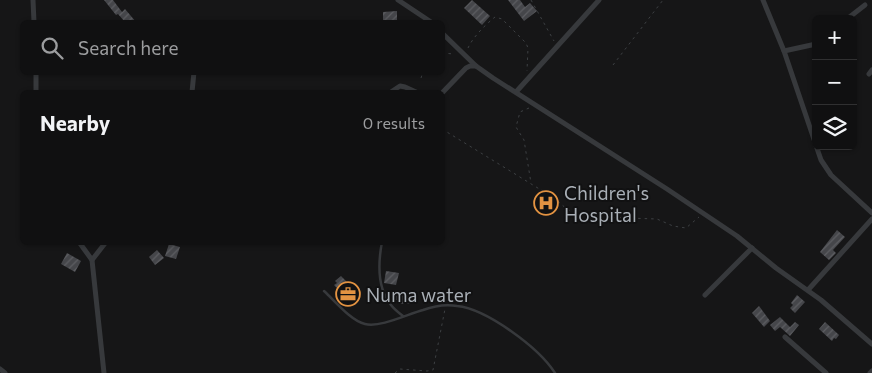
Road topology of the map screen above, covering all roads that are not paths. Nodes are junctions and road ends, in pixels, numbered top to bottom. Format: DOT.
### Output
graph roads {
  1 [pos="33,0"];
  2 [pos="398,0"];
  3 [pos="599,0"];
  4 [pos="763,0"];
  5 [pos="865,5"];
  6 [pos="852,15"];
  7 [pos="34,20"];
  8 [pos="428,20"];
  9 [pos="445,36"];
  10 [pos="812,45"];
  11 [pos="784,51"];
  12 [pos="476,66"];
  13 [pos="36,75"];
  14 [pos="194,75"];
  15 [pos="36,90"];
  16 [pos="192,90"];
  17 [pos="394,90"];
  18 [pos="412,90"];
  19 [pos="445,90"];
  20 [pos="516,92"];
  21 [pos="872,213"];
  22 [pos="872,219"];
  23 [pos="81,245"];
  24 [pos="104,245"];
  25 [pos="381,245"];
  26 [pos="752,248"];
  27 [pos="92,260"];
  28 [pos="808,290"];
  29 [pos="324,291"];
  30 [pos="705,295"];
  31 [pos="403,316"];
  32 [pos="785,338"];
  33 [pos="872,344"];
  34 [pos="0,369"];
  35 [pos="5,373"];
  36 [pos="104,373"];
  37 [pos="556,373"];
  38 [pos="826,373"];
  1 -- 7 [label="street"];
  2 -- 8 [label="street"];
  3 -- 20 [label="street"];
  4 -- 11 [label="street"];
  5 -- 6 [label="street"];
  9 -- 12 [label="street"];
  10 -- 11 [label="street"];
  11 -- 21 [label="street"];
  12 -- 19 [label="street"];
  12 -- 20 [label="street"];
  13 -- 15 [label="street"];
  14 -- 16 [label="street"];
  17 -- 18 [label="street"];
  20 -- 26 [label="street"];
  22 -- 28 [label="street"];
  23 -- 27 [label="street"];
  24 -- 27 [label="street"];
  25 -- 31 [label="lane"];
  26 -- 28 [label="street"];
  26 -- 30 [label="street"];
  27 -- 36 [label="street"];
  28 -- 33 [label="street"];
  29 -- 31 [label="lane"];
  31 -- 37 [label="lane"];
  32 -- 38 [label="street"];
  34 -- 35 [label="street"];
}
